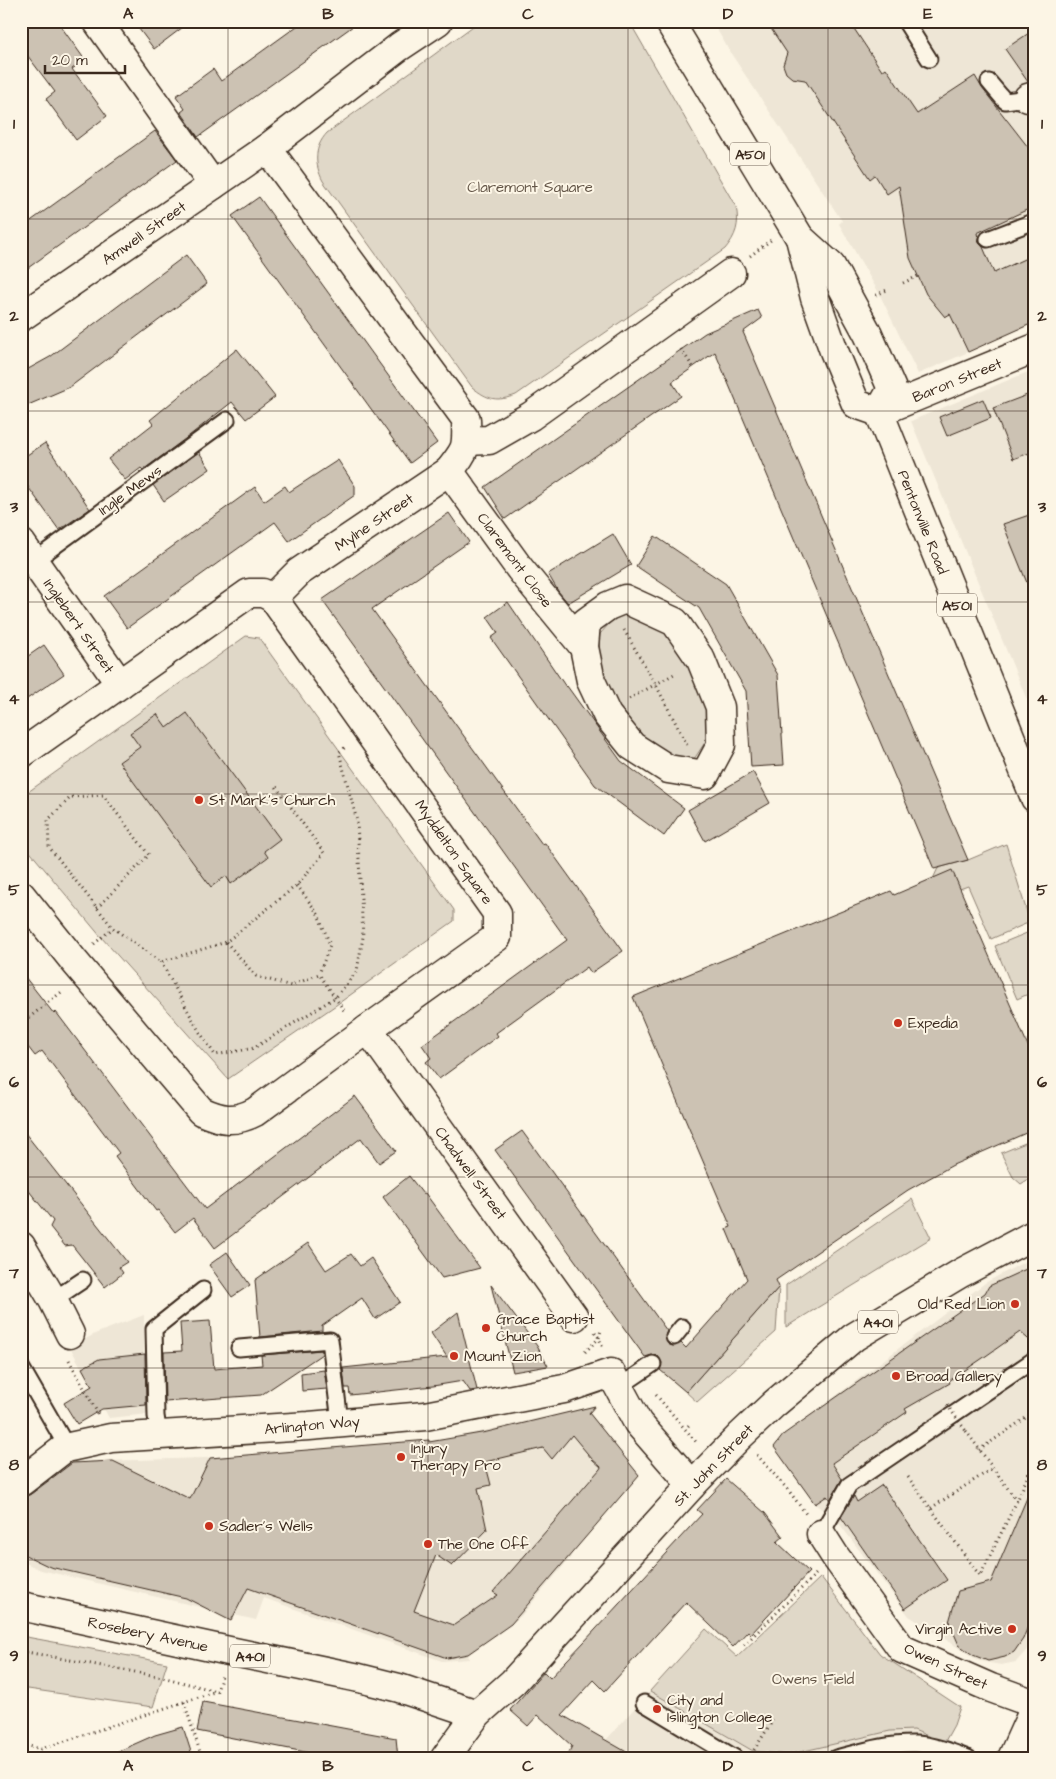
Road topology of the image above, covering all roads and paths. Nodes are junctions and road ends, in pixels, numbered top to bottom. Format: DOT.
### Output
graph roads {
  1 [pos="97,21"];
  2 [pos="438,21"];
  3 [pos="669,21"];
  4 [pos="905,21"];
  5 [pos="929,59"];
  6 [pos="989,82"];
  7 [pos="1031,97"];
  8 [pos="267,148"];
  9 [pos="213,185"];
  10 [pos="1035,220"];
  11 [pos="796,231"];
  12 [pos="988,239"];
  13 [pos="918,276"];
  14 [pos="736,280"];
  15 [pos="903,283"];
  16 [pos="887,290"];
  17 [pos="879,293"];
  18 [pos="21,317"];
  19 [pos="1035,348"];
  20 [pos="681,349"];
  21 [pos="693,366"];
  22 [pos="879,412"];
  23 [pos="227,420"];
  24 [pos="467,441"];
  25 [pos="449,471"];
  26 [pos="28,552"];
  27 [pos="273,598"];
  28 [pos="608,606"];
  29 [pos="584,647"];
  30 [pos="701,660"];
  31 [pos="120,684"];
  32 [pos="656,684"];
  33 [pos="607,716"];
  34 [pos="368,732"];
  35 [pos="21,754"];
  36 [pos="705,775"];
  37 [pos="275,785"];
  38 [pos="1035,798"];
  39 [pos="297,885"];
  40 [pos="21,895"];
  41 [pos="97,908"];
  42 [pos="113,928"];
  43 [pos="101,937"];
  44 [pos="226,942"];
  45 [pos="161,962"];
  46 [pos="85,974"];
  47 [pos="319,974"];
  48 [pos="336,997"];
  49 [pos="339,1003"];
  50 [pos="21,1024"];
  51 [pos="368,1029"];
  52 [pos="1035,1234"];
  53 [pos="21,1246"];
  54 [pos="83,1280"];
  55 [pos="203,1290"];
  56 [pos="53,1300"];
  57 [pos="574,1317"];
  58 [pos="601,1330"];
  59 [pos="599,1338"];
  60 [pos="68,1343"];
  61 [pos="239,1348"];
  62 [pos="1035,1359"];
  63 [pos="653,1364"];
  64 [pos="21,1367"];
  65 [pos="615,1380"];
  66 [pos="947,1406"];
  67 [pos="102,1421"];
  68 [pos="1035,1421"];
  69 [pos="340,1422"];
  70 [pos="159,1435"];
  71 [pos="740,1436"];
  72 [pos="66,1448"];
  73 [pos="980,1450"];
  74 [pos="1035,1458"];
  75 [pos="993,1468"];
  76 [pos="908,1477"];
  77 [pos="24,1480"];
  78 [pos="692,1485"];
  79 [pos="1017,1501"];
  80 [pos="931,1508"];
  81 [pos="828,1545"];
  82 [pos="21,1606"];
  83 [pos="744,1645"];
  84 [pos="21,1651"];
  85 [pos="229,1652"];
  86 [pos="217,1691"];
  87 [pos="184,1702"];
  88 [pos="644,1703"];
  89 [pos="1035,1704"];
  90 [pos="1035,1708"];
  91 [pos="477,1714"];
  92 [pos="775,1716"];
  93 [pos="21,1744"];
  94 [pos="753,1752"];
  95 [pos="448,1757"];
  96 [pos="202,1758"];
  97 [pos="735,1758"];
  98 [pos="836,1758"];
  99 [pos="968,1758"];
  100 [pos="1012,1758"];
  1 -- 9 [label="main road"];
  2 -- 8 [label="main road"];
  3 -- 11 [label="main road, A501"];
  4 -- 5 [label="lane"];
  6 -- 7 [label="lane"];
  8 -- 9 [label="main road, Amwell Street"];
  8 -- 24 [label="main road"];
  9 -- 18 [label="main road, Amwell Street"];
  10 -- 12 [label="lane"];
  11 -- 14 [label="path"];
  11 -- 22 [label="main road, A501"];
  11 -- 22 [label="main road, A501"];
  13 -- 15 [label="path"];
  14 -- 24 [label="main road"];
  16 -- 17 [label="path"];
  19 -- 22 [label="main road, Baron Street"];
  20 -- 21 [label="path"];
  22 -- 38 [label="main road, Pentonville Road / A501"];
  23 -- 26 [label="lane, Ingle Mews"];
  24 -- 25 [label="main road, Mylne Street"];
  25 -- 27 [label="main road, Mylne Street"];
  25 -- 29 [label="main road, Claremont Close"];
  26 -- 31 [label="main road, Inglebert Street"];
  27 -- 31 [label="main road"];
  27 -- 34 [label="main road, Myddelton Square"];
  28 -- 29 [label="main road, Claremont Close"];
  28 -- 30 [label="main road, Claremont Close"];
  28 -- 32 [label="path"];
  29 -- 33 [label="main road, Claremont Close"];
  30 -- 32 [label="path"];
  30 -- 36 [label="main road, Claremont Close"];
  31 -- 35 [label="main road"];
  32 -- 33 [label="path"];
  32 -- 36 [label="path"];
  33 -- 36 [label="main road, Claremont Close"];
  34 -- 48 [label="path"];
  34 -- 51 [label="main road, Myddelton Square"];
  37 -- 39 [label="path"];
  39 -- 44 [label="path"];
  39 -- 47 [label="path"];
  40 -- 46 [label="main road, Myddelton Square"];
  41 -- 41 [label="path"];
  41 -- 42 [label="path"];
  42 -- 43 [label="path"];
  42 -- 45 [label="path"];
  44 -- 45 [label="path"];
  44 -- 47 [label="path"];
  45 -- 48 [label="path"];
  46 -- 50 [label="path"];
  46 -- 51 [label="main road, Myddelton Square"];
  47 -- 48 [label="path"];
  48 -- 49 [label="path"];
  51 -- 57 [label="main road, Chadwell Street"];
  52 -- 71 [label="main road, St. John Street / A401"];
  53 -- 56 [label="main road"];
  54 -- 56 [label="lane"];
  55 -- 70 [label="lane"];
  56 -- 60 [label="main road"];
  58 -- 59 [label="path"];
  60 -- 67 [label="path"];
  61 -- 69 [label="lane"];
  62 -- 81 [label="lane"];
  63 -- 65 [label="lane"];
  64 -- 72 [label="lane"];
  65 -- 69 [label="main road, Arlington Way"];
  65 -- 78 [label="main road"];
  66 -- 73 [label="path, bridge"];
  68 -- 73 [label="path"];
  69 -- 70 [label="main road, Arlington Way"];
  70 -- 72 [label="main road, Arlington Way"];
  71 -- 78 [label="main road, St. John Street / A401"];
  71 -- 81 [label="path"];
  72 -- 77 [label="main road, Arlington Way"];
  73 -- 75 [label="path"];
  74 -- 79 [label="path"];
  75 -- 79 [label="path"];
  75 -- 80 [label="path"];
  76 -- 80 [label="path"];
  78 -- 91 [label="main road, St. John Street / A401"];
  79 -- 80 [label="path"];
  81 -- 83 [label="path"];
  81 -- 89 [label="main road, Owen Street"];
  82 -- 85 [label="main road, Rosebery Avenue / A401"];
  84 -- 86 [label="path"];
  85 -- 86 [label="path"];
  85 -- 91 [label="main road, Rosebery Avenue / A401"];
  86 -- 87 [label="path"];
  87 -- 93 [label="path"];
  87 -- 96 [label="path"];
  88 -- 97 [label="lane"];
  90 -- 100 [label="main road"];
  91 -- 95 [label="main road, St. John Street"];
  92 -- 94 [label="path"];
  98 -- 99 [label="lane"];
}
